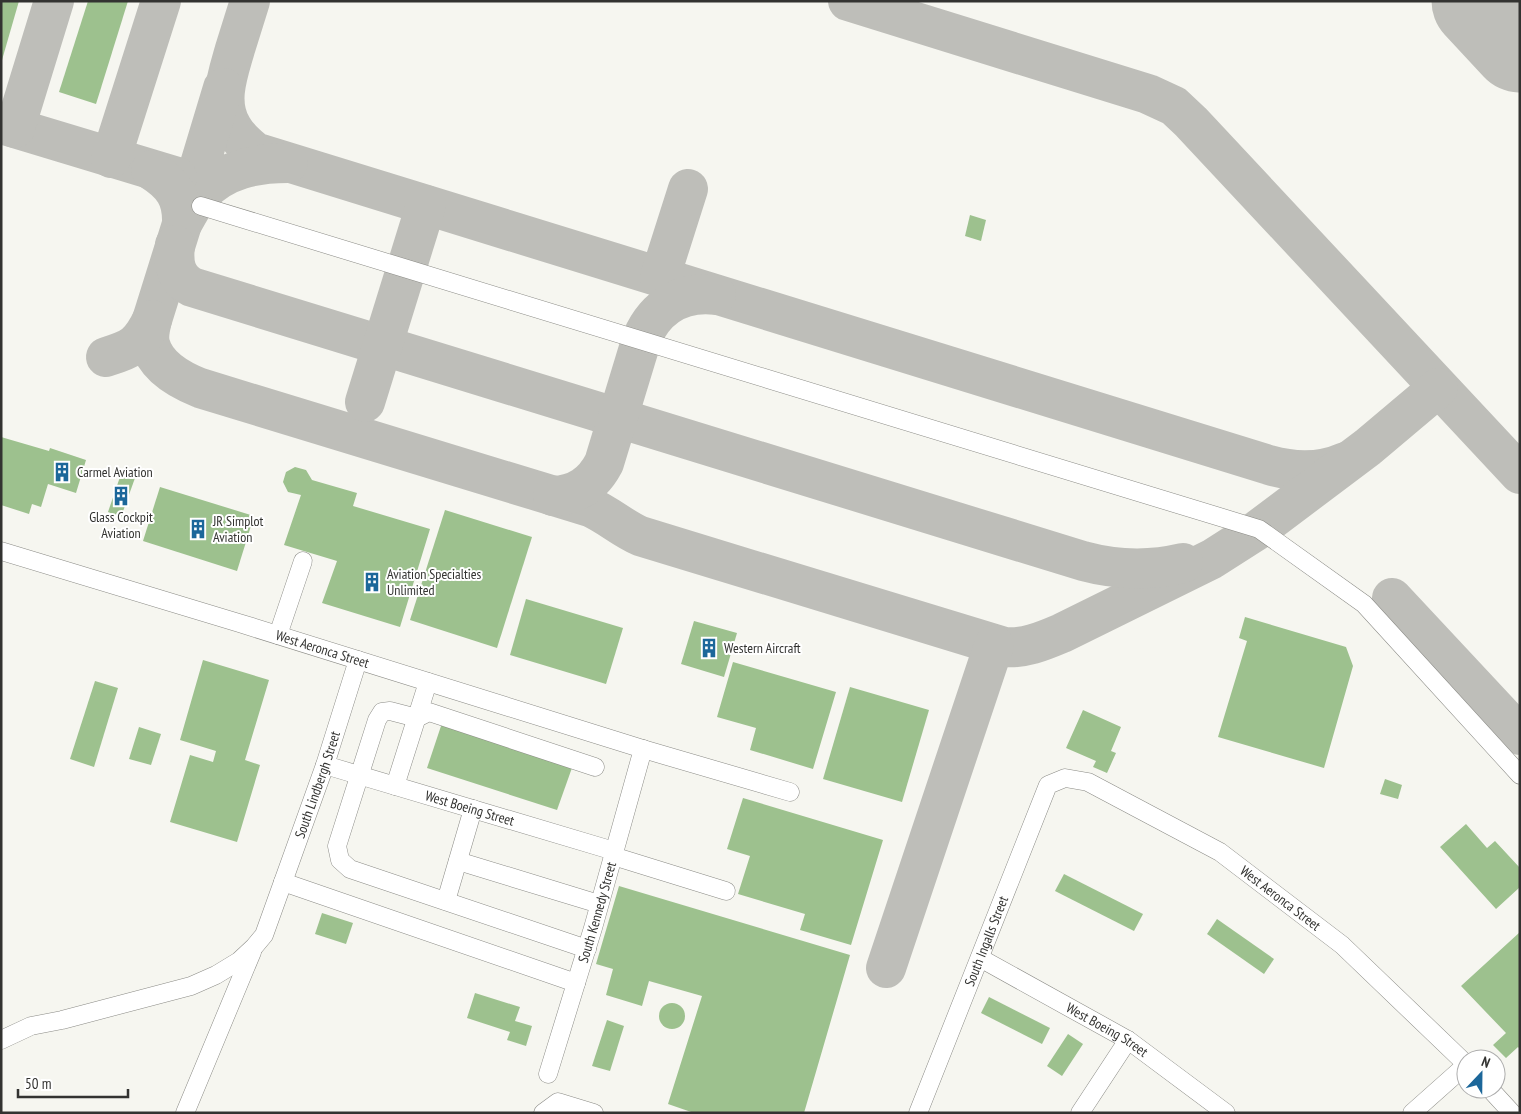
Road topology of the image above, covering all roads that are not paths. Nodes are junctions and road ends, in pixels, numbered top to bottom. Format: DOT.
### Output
graph roads {
  1 [pos="201,206"];
  2 [pos="1,551"];
  3 [pos="302,561"];
  4 [pos="278,635"];
  5 [pos="358,660"];
  6 [pos="428,682"];
  7 [pos="417,718"];
  8 [pos="643,749"];
  9 [pos="325,765"];
  10 [pos="596,767"];
  11 [pos="360,775"];
  12 [pos="1520,775"];
  13 [pos="1065,778"];
  14 [pos="395,786"];
  15 [pos="790,792"];
  16 [pos="474,809"];
  17 [pos="613,853"];
  18 [pos="458,861"];
  19 [pos="283,882"];
  20 [pos="726,891"];
  21 [pos="446,901"];
  22 [pos="600,904"];
  23 [pos="254,947"];
  24 [pos="587,949"];
  25 [pos="980,958"];
  26 [pos="576,983"];
  27 [pos="1,1040"];
  28 [pos="1128,1040"];
  29 [pos="1456,1054"];
  30 [pos="1456,1073"];
  31 [pos="548,1074"];
  32 [pos="1499,1099"];
  33 [pos="185,1113"];
  34 [pos="543,1113"];
  35 [pos="594,1113"];
  36 [pos="918,1113"];
  37 [pos="1080,1113"];
  38 [pos="1226,1113"];
  39 [pos="1412,1113"];
  40 [pos="1512,1113"];
  1 -- 12 [label="street"];
  2 -- 4 [label="street, West Aeronca Street"];
  3 -- 4 [label="street"];
  4 -- 5 [label="street, West Aeronca Street"];
  5 -- 6 [label="street, West Aeronca Street"];
  5 -- 9 [label="street, South Lindbergh Street"];
  6 -- 7 [label="street"];
  6 -- 8 [label="street, West Aeronca Street"];
  7 -- 10 [label="street"];
  7 -- 11 [label="street"];
  7 -- 14 [label="street"];
  8 -- 15 [label="street, West Aeronca Street"];
  8 -- 17 [label="street, South Kennedy Street"];
  9 -- 11 [label="street, West Boeing Street"];
  9 -- 19 [label="street, South Lindbergh Street"];
  11 -- 14 [label="street, West Boeing Street"];
  11 -- 21 [label="street"];
  13 -- 25 [label="street, South Ingalls Street"];
  13 -- 29 [label="street, West Aeronca Street"];
  14 -- 16 [label="street, West Boeing Street"];
  16 -- 17 [label="street, West Boeing Street"];
  16 -- 18 [label="street"];
  17 -- 20 [label="street, West Boeing Street"];
  17 -- 22 [label="street, South Kennedy Street"];
  18 -- 21 [label="street"];
  18 -- 22 [label="street"];
  19 -- 23 [label="street, South Lindbergh Street"];
  19 -- 26 [label="street"];
  21 -- 24 [label="street"];
  22 -- 24 [label="street, South Kennedy Street"];
  23 -- 27 [label="street"];
  23 -- 33 [label="street"];
  24 -- 26 [label="street, South Kennedy Street"];
  25 -- 28 [label="street, West Boeing Street"];
  25 -- 36 [label="street, South Ingalls Street"];
  26 -- 31 [label="street, South Kennedy Street"];
  28 -- 37 [label="street"];
  28 -- 38 [label="street, West Boeing Street"];
  30 -- 39 [label="street"];
  32 -- 40 [label="street"];
  34 -- 35 [label="street"];
}
